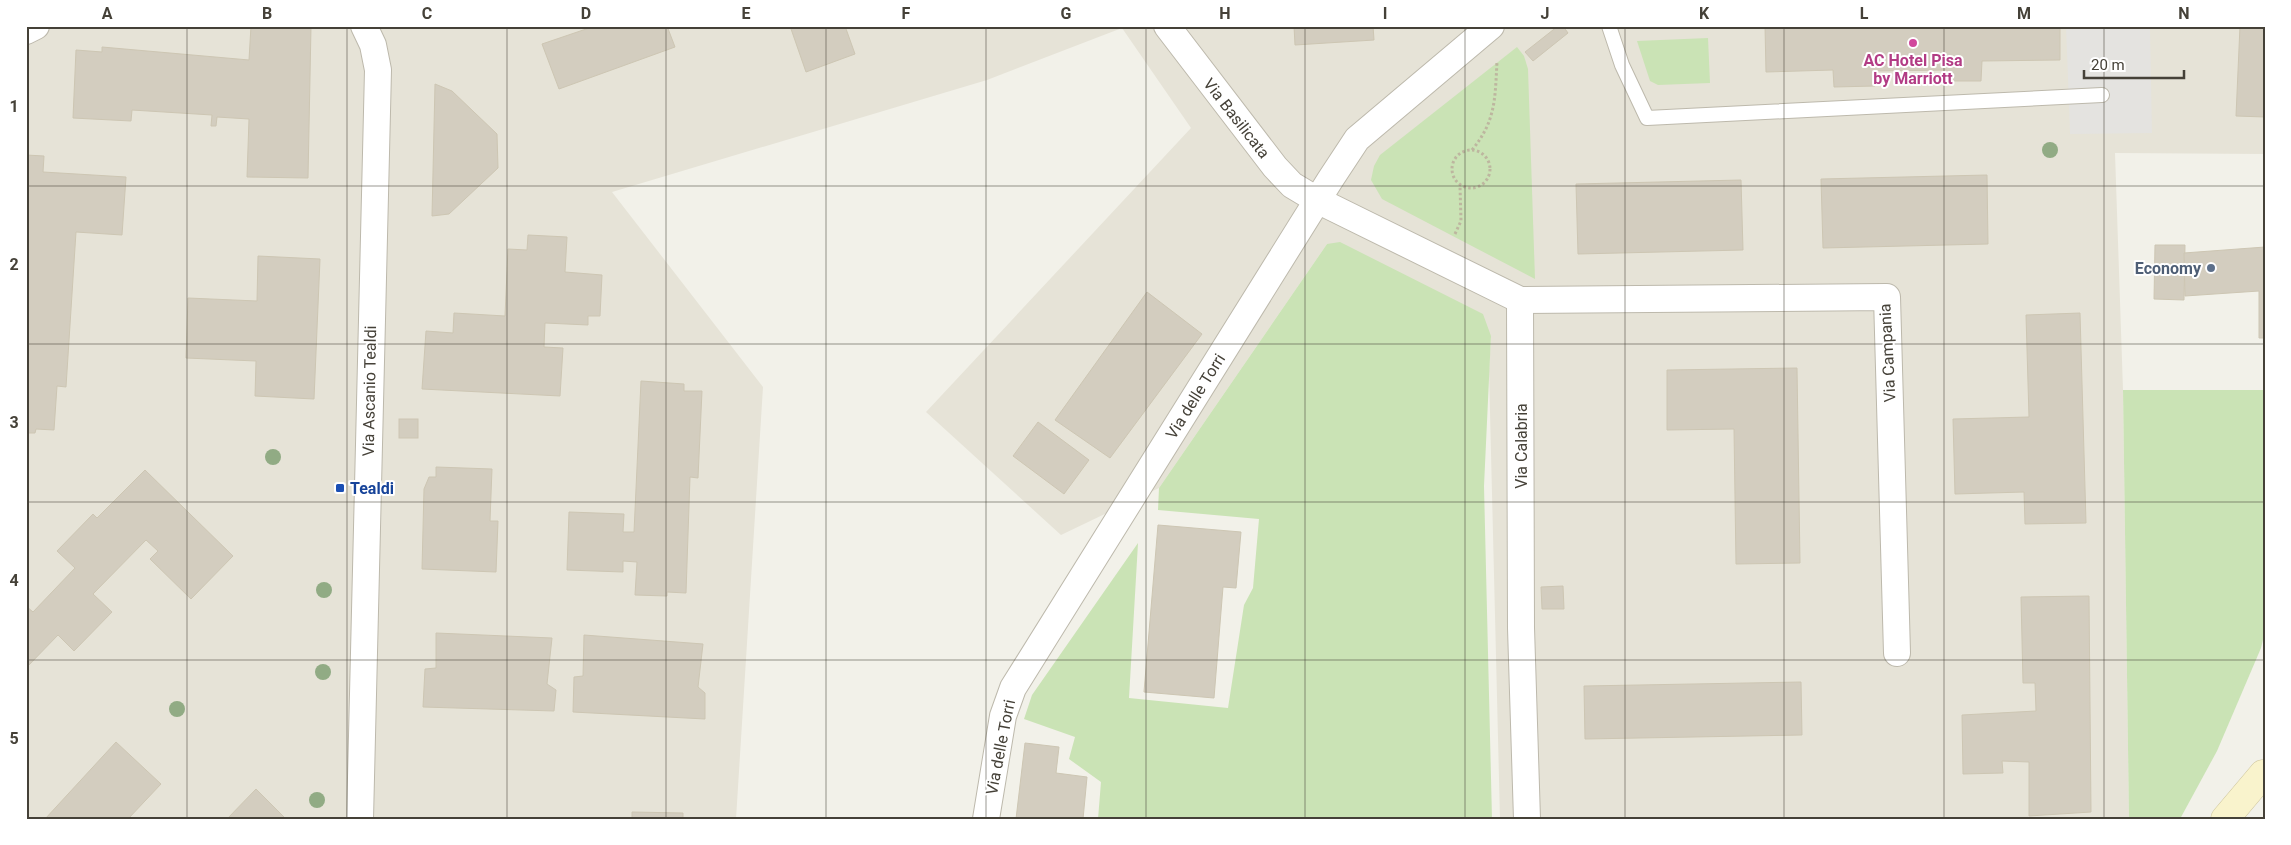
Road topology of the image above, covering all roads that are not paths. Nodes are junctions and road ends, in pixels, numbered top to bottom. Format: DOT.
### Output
graph roads {
  1 [pos="36,26"];
  2 [pos="364,26"];
  3 [pos="1167,26"];
  4 [pos="1490,26"];
  5 [pos="1610,26"];
  6 [pos="26,31"];
  7 [pos="2102,95"];
  8 [pos="1317,200"];
  9 [pos="1520,300"];
  10 [pos="1897,653"];
  11 [pos="2264,772"];
  12 [pos="360,819"];
  13 [pos="986,819"];
  14 [pos="1527,819"];
  15 [pos="2225,819"];
  16 [pos="2249,819"];
  1 -- 6 [label="street"];
  2 -- 12 [label="street, Via Ascanio Tealdi"];
  3 -- 8 [label="street, Via Basilicata"];
  4 -- 8 [label="street, Via delle Torri"];
  5 -- 7 [label="lane"];
  8 -- 9 [label="street"];
  8 -- 13 [label="street, Via delle Torri"];
  9 -- 10 [label="street, Via Campania"];
  9 -- 14 [label="street, Via Calabria"];
  11 -- 15 [label="main road"];
  11 -- 16 [label="main road"];
}
